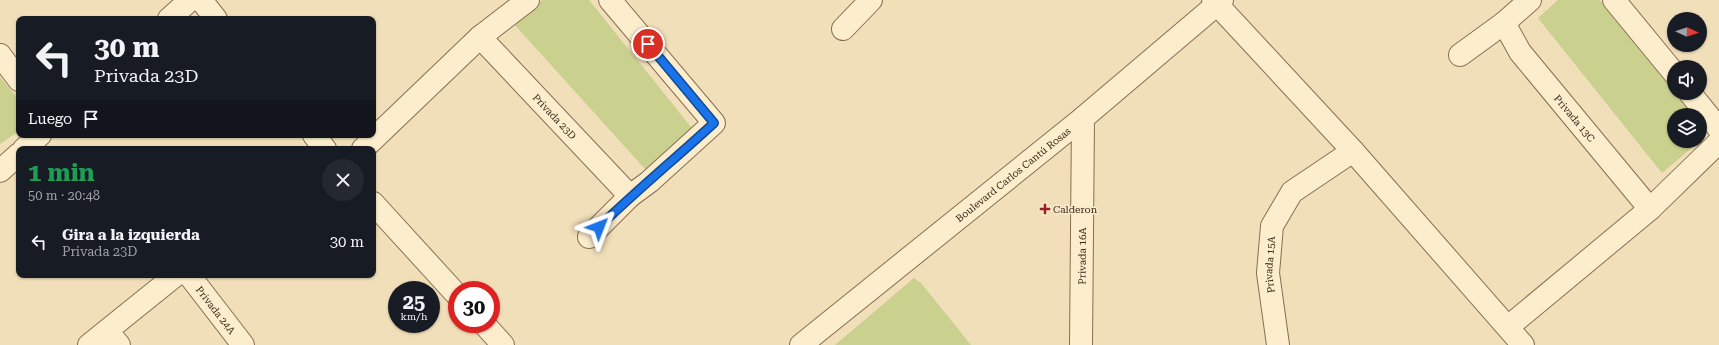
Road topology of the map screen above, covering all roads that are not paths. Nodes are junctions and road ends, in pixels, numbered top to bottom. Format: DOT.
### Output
graph roads {
  1 [pos="199,0"];
  2 [pos="528,0"];
  3 [pos="610,0"];
  4 [pos="1530,0"];
  5 [pos="1614,0"];
  6 [pos="863,2"];
  7 [pos="1217,2"];
  8 [pos="174,16"];
  9 [pos="213,16"];
  10 [pos="1504,23"];
  11 [pos="843,29"];
  12 [pos="480,37"];
  13 [pos="0,55"];
  14 [pos="1460,55"];
  15 [pos="1667,64"];
  16 [pos="16,76"];
  17 [pos="1696,100"];
  18 [pos="1083,118"];
  19 [pos="1719,129"];
  20 [pos="376,137"];
  21 [pos="37,138"];
  22 [pos="317,138"];
  23 [pos="374,138"];
  24 [pos="1719,142"];
  25 [pos="27,146"];
  26 [pos="323,146"];
  27 [pos="366,146"];
  28 [pos="1353,151"];
  29 [pos="16,157"];
  30 [pos="0,171"];
  31 [pos="630,196"];
  32 [pos="376,206"];
  33 [pos="1650,209"];
  34 [pos="589,237"];
  35 [pos="173,278"];
  36 [pos="191,278"];
  37 [pos="448,285"];
  38 [pos="1508,327"];
  39 [pos="492,333"];
  40 [pos="113,338"];
  41 [pos="90,345"];
  42 [pos="243,345"];
  43 [pos="503,345"];
  44 [pos="801,345"];
  45 [pos="1081,345"];
  46 [pos="1278,345"];
  47 [pos="1523,345"];
  1 -- 8 [label="street"];
  1 -- 9 [label="street"];
  2 -- 12 [label="street"];
  3 -- 31 [label="street"];
  4 -- 10 [label="street"];
  5 -- 15 [label="street"];
  6 -- 11 [label="street"];
  7 -- 18 [label="street, Boulevard Carlos Cantú Rosas"];
  7 -- 28 [label="street"];
  10 -- 14 [label="street"];
  10 -- 33 [label="street, Privada 13C"];
  12 -- 20 [label="street"];
  12 -- 31 [label="street, Privada 23D"];
  13 -- 16 [label="street"];
  17 -- 19 [label="street"];
  18 -- 44 [label="street, Boulevard Carlos Cantú Rosas"];
  18 -- 45 [label="street, Privada 16A"];
  21 -- 25 [label="street"];
  22 -- 26 [label="street"];
  23 -- 27 [label="street"];
  24 -- 33 [label="street"];
  28 -- 38 [label="street"];
  28 -- 46 [label="street, Privada 15A"];
  29 -- 30 [label="street"];
  31 -- 34 [label="street"];
  32 -- 37 [label="street"];
  33 -- 38 [label="street"];
  35 -- 40 [label="street"];
  36 -- 42 [label="street, Privada 24A"];
  38 -- 47 [label="street"];
  39 -- 43 [label="street"];
  40 -- 41 [label="street"];
}
